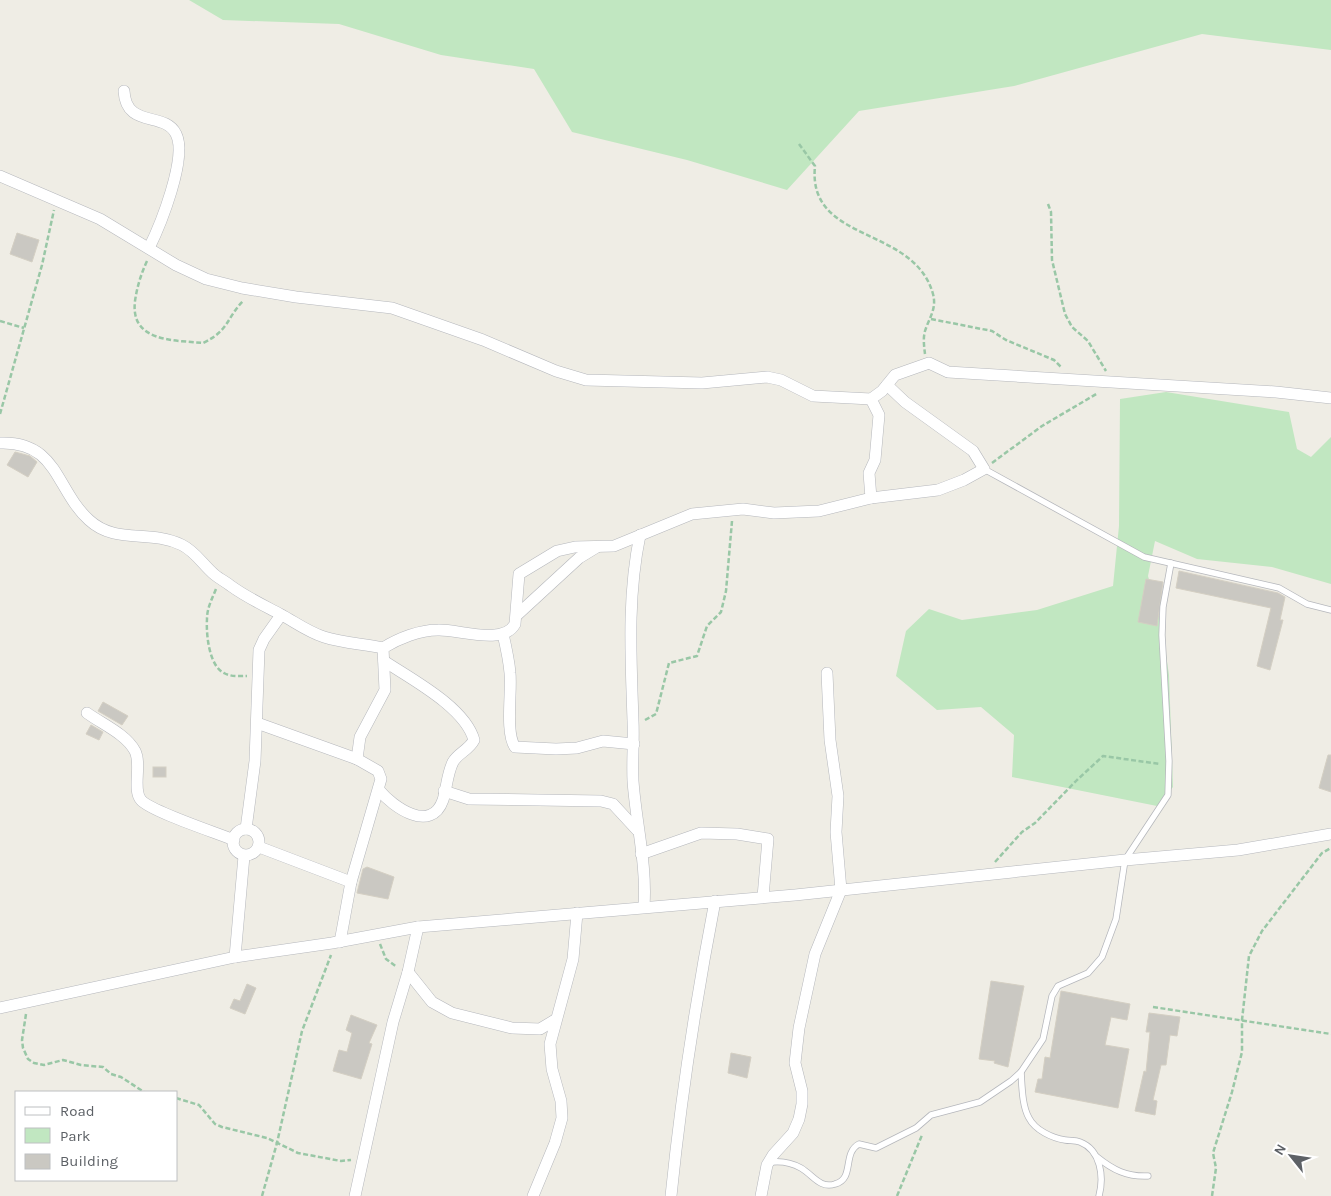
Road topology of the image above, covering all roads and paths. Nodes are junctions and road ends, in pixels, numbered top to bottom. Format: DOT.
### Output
graph roads {
  1 [pos="124,91"];
  2 [pos="799,144"];
  3 [pos="0,176"];
  4 [pos="56,201"];
  5 [pos="1048,204"];
  6 [pos="150,249"];
  7 [pos="254,290"];
  8 [pos="931,319"];
  9 [pos="0,320"];
  10 [pos="24,328"];
  11 [pos="930,363"];
  12 [pos="1075,378"];
  13 [pos="1111,381"];
  14 [pos="887,385"];
  15 [pos="1100,392"];
  16 [pos="1331,398"];
  17 [pos="871,399"];
  18 [pos="0,414"];
  19 [pos="0,443"];
  20 [pos="984,469"];
  21 [pos="870,498"];
  22 [pos="733,510"];
  23 [pos="640,535"];
  24 [pos="598,546"];
  25 [pos="1171,563"];
  26 [pos="221,579"];
  27 [pos="1331,610"];
  28 [pos="281,615"];
  29 [pos="516,615"];
  30 [pos="503,634"];
  31 [pos="383,648"];
  32 [pos="384,661"];
  33 [pos="258,673"];
  34 [pos="827,673"];
  35 [pos="87,713"];
  36 [pos="257,723"];
  37 [pos="634,740"];
  38 [pos="357,759"];
  39 [pos="1169,765"];
  40 [pos="379,790"];
  41 [pos="444,791"];
  42 [pos="246,829"];
  43 [pos="637,830"];
  44 [pos="1331,834"];
  45 [pos="234,840"];
  46 [pos="259,847"];
  47 [pos="1331,848"];
  48 [pos="641,854"];
  49 [pos="244,856"];
  50 [pos="1125,860"];
  51 [pos="984,874"];
  52 [pos="351,882"];
  53 [pos="841,890"];
  54 [pos="763,898"];
  55 [pos="715,901"];
  56 [pos="644,906"];
  57 [pos="577,913"];
  58 [pos="418,927"];
  59 [pos="377,936"];
  60 [pos="336,942"];
  61 [pos="235,956"];
  62 [pos="408,972"];
  63 [pos="28,1003"];
  64 [pos="1153,1007"];
  65 [pos="0,1008"];
  66 [pos="555,1020"];
  67 [pos="1242,1020"];
  68 [pos="1331,1034"];
  69 [pos="1021,1072"];
  70 [pos="142,1091"];
  71 [pos="178,1099"];
  72 [pos="931,1115"];
  73 [pos="277,1143"];
  74 [pos="1097,1157"];
  75 [pos="363,1159"];
  76 [pos="767,1165"];
  77 [pos="1148,1176"];
  78 [pos="262,1196"];
  79 [pos="355,1196"];
  80 [pos="534,1196"];
  81 [pos="672,1196"];
  82 [pos="761,1196"];
  83 [pos="897,1196"];
  84 [pos="1099,1196"];
  85 [pos="1212,1196"];
  1 -- 6 [label="street"];
  2 -- 8 [label="path"];
  3 -- 4 [label="street"];
  4 -- 6 [label="street"];
  4 -- 10 [label="path"];
  5 -- 13 [label="path"];
  6 -- 7 [label="street"];
  6 -- 7 [label="path"];
  7 -- 17 [label="street"];
  8 -- 11 [label="path"];
  8 -- 12 [label="path"];
  9 -- 10 [label="path"];
  10 -- 18 [label="path"];
  11 -- 12 [label="street"];
  11 -- 14 [label="street"];
  12 -- 13 [label="street"];
  13 -- 16 [label="street"];
  14 -- 17 [label="street"];
  14 -- 20 [label="street"];
  15 -- 20 [label="path"];
  17 -- 21 [label="street"];
  19 -- 26 [label="street"];
  20 -- 21 [label="street"];
  20 -- 25 [label="lane"];
  21 -- 22 [label="street"];
  22 -- 23 [label="street"];
  22 -- 37 [label="path"];
  23 -- 24 [label="street"];
  23 -- 37 [label="street"];
  24 -- 29 [label="street"];
  24 -- 29 [label="street"];
  25 -- 27 [label="lane"];
  25 -- 39 [label="lane"];
  26 -- 28 [label="street"];
  26 -- 33 [label="path"];
  28 -- 31 [label="street"];
  28 -- 33 [label="street"];
  29 -- 30 [label="street"];
  30 -- 31 [label="street"];
  30 -- 37 [label="street"];
  31 -- 32 [label="street"];
  32 -- 38 [label="street"];
  32 -- 41 [label="street"];
  33 -- 36 [label="street"];
  34 -- 53 [label="street"];
  35 -- 45 [label="street"];
  36 -- 38 [label="street"];
  36 -- 42 [label="street"];
  37 -- 43 [label="street"];
  38 -- 40 [label="street"];
  39 -- 50 [label="lane"];
  39 -- 51 [label="path"];
  40 -- 41 [label="street"];
  40 -- 52 [label="street"];
  41 -- 43 [label="street"];
  42 -- 45 [label="street"];
  42 -- 46 [label="street"];
  43 -- 48 [label="street"];
  44 -- 50 [label="street"];
  45 -- 49 [label="street"];
  46 -- 49 [label="street"];
  46 -- 52 [label="street"];
  47 -- 67 [label="path"];
  48 -- 54 [label="street"];
  48 -- 56 [label="street"];
  49 -- 61 [label="street"];
  50 -- 51 [label="street"];
  50 -- 69 [label="lane"];
  51 -- 53 [label="street"];
  52 -- 60 [label="street"];
  53 -- 54 [label="street"];
  53 -- 76 [label="street"];
  54 -- 55 [label="street"];
  55 -- 56 [label="street"];
  55 -- 81 [label="street"];
  56 -- 57 [label="street"];
  57 -- 58 [label="street"];
  57 -- 66 [label="street"];
  58 -- 59 [label="street"];
  58 -- 62 [label="street"];
  59 -- 60 [label="street"];
  59 -- 62 [label="path"];
  60 -- 61 [label="street"];
  60 -- 73 [label="path"];
  61 -- 63 [label="street"];
  62 -- 66 [label="street"];
  62 -- 75 [label="street"];
  63 -- 65 [label="street"];
  63 -- 70 [label="path"];
  64 -- 67 [label="path"];
  66 -- 80 [label="street"];
  67 -- 68 [label="path"];
  67 -- 85 [label="path"];
  69 -- 72 [label="lane"];
  69 -- 74 [label="lane"];
  71 -- 73 [label="path"];
  72 -- 76 [label="lane"];
  72 -- 83 [label="path"];
  73 -- 75 [label="path"];
  73 -- 78 [label="path"];
  74 -- 77 [label="lane"];
  74 -- 84 [label="lane"];
  75 -- 79 [label="street"];
  76 -- 82 [label="street"];
}
